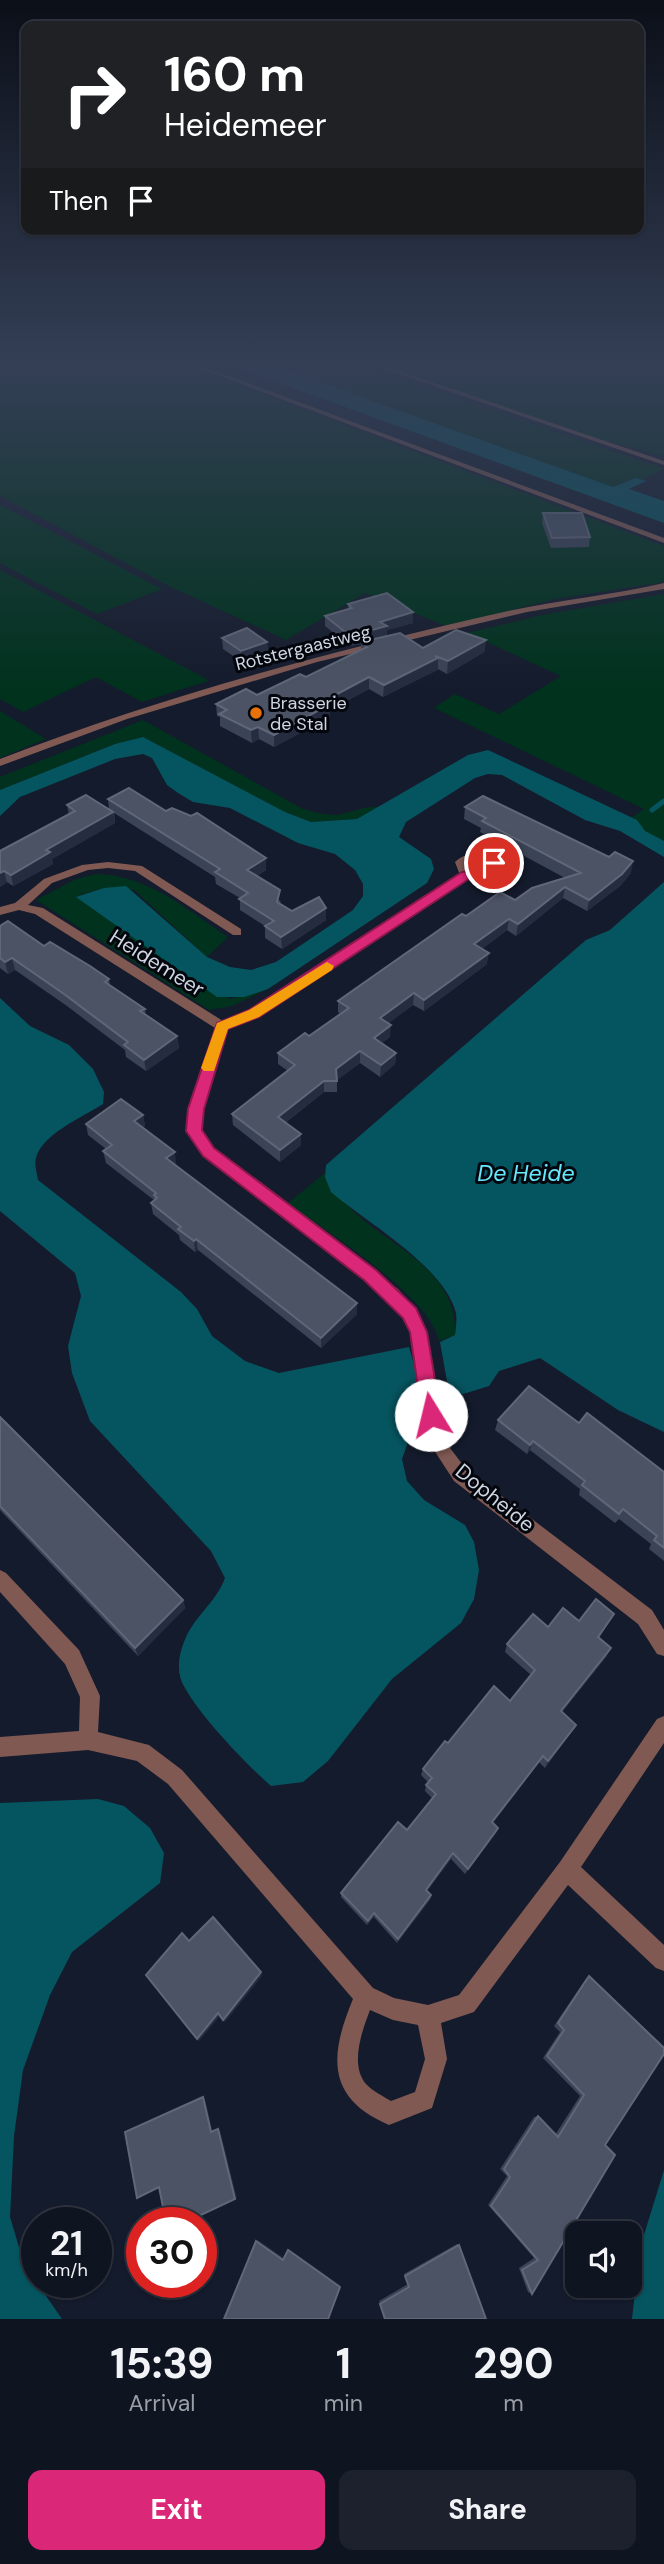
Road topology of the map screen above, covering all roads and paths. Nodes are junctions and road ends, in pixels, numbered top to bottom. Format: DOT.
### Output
graph roads {
  1 [pos="480,472"];
  2 [pos="664,541"];
  3 [pos="664,586"];
  4 [pos="0,763"];
  5 [pos="467,875"];
  6 [pos="19,906"];
  7 [pos="0,911"];
  8 [pos="237,932"];
  9 [pos="222,1026"];
  10 [pos="0,1579"];
  11 [pos="664,1647"];
  12 [pos="664,1726"];
  13 [pos="88,1740"];
  14 [pos="0,1747"];
  15 [pos="567,1869"];
  16 [pos="664,1960"];
  17 [pos="365,1996"];
  18 [pos="428,2016"];
  1 -- 2 [label="street"];
  3 -- 4 [label="street, Rotstergaastweg"];
  5 -- 9 [label="street"];
  6 -- 7 [label="street"];
  6 -- 8 [label="street"];
  6 -- 9 [label="street, Heidemeer"];
  9 -- 11 [label="street, Dopheide"];
  10 -- 13 [label="street"];
  12 -- 15 [label="street"];
  13 -- 14 [label="street"];
  13 -- 17 [label="street"];
  15 -- 16 [label="street"];
  15 -- 18 [label="street"];
  17 -- 18 [label="street"];
  17 -- 18 [label="street"];
}
